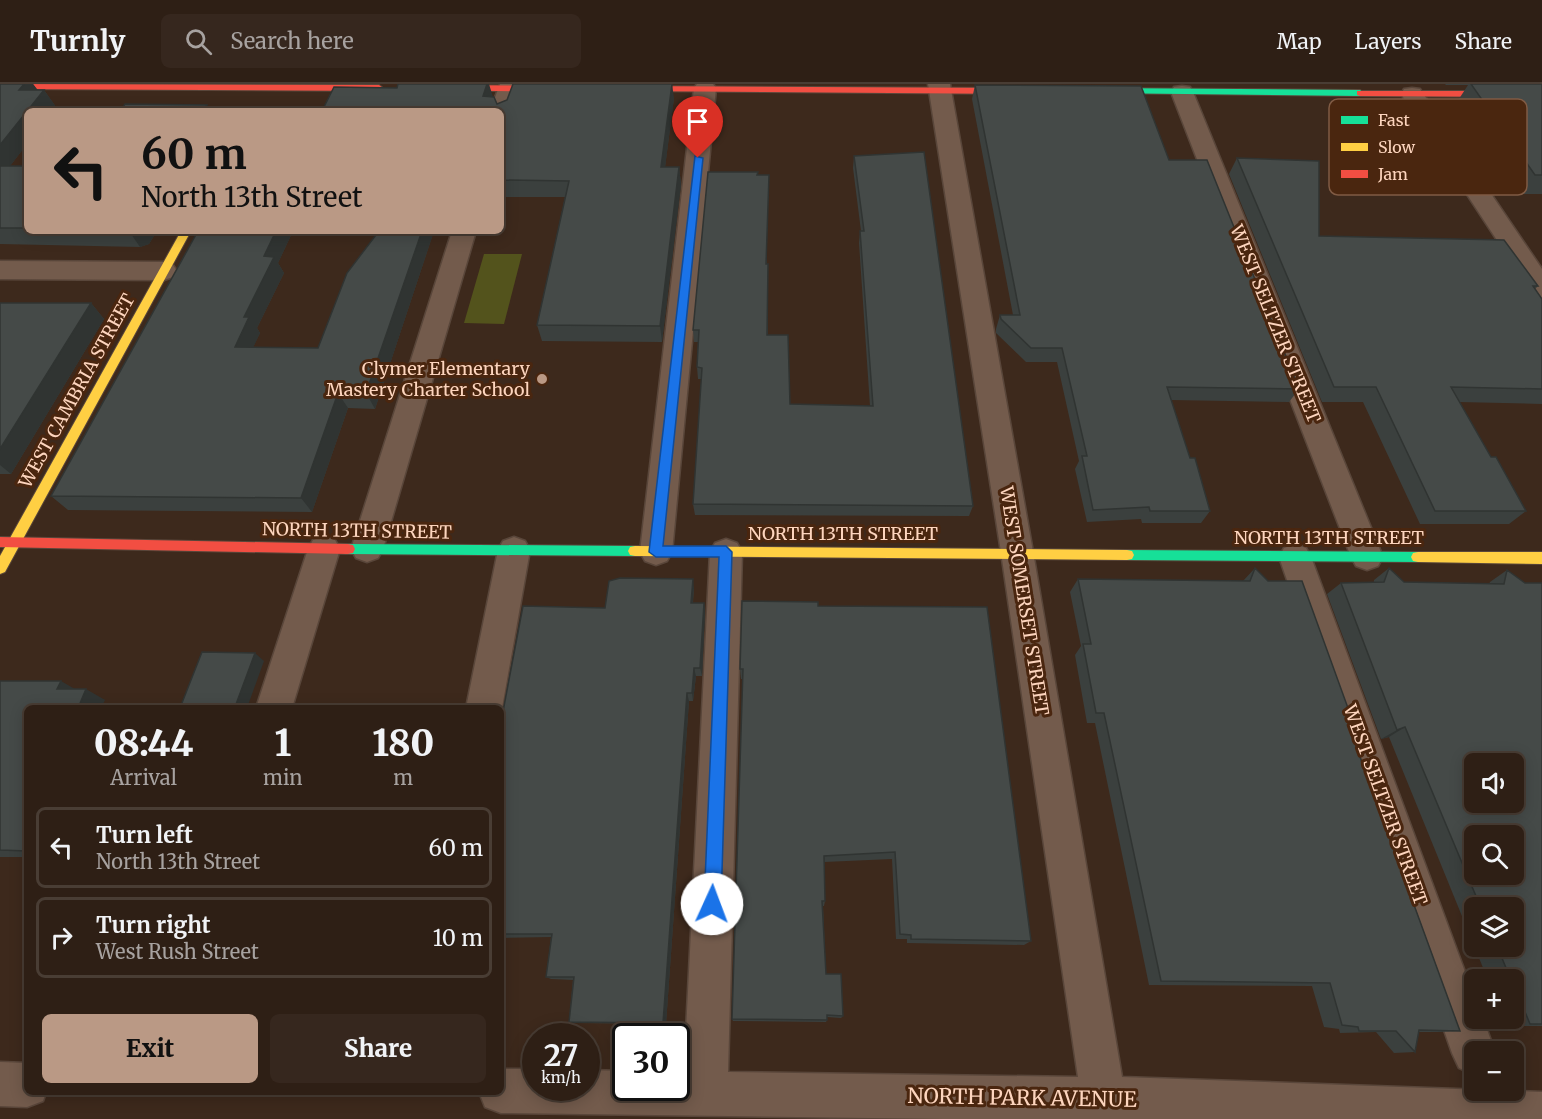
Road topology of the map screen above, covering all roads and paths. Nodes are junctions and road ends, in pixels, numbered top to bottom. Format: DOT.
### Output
graph roads {
  1 [pos="0,86"];
  2 [pos="268,86"];
  3 [pos="940,87"];
  4 [pos="393,88"];
  5 [pos="427,88"];
  6 [pos="705,88"];
  7 [pos="508,89"];
  8 [pos="566,89"];
  9 [pos="612,89"];
  10 [pos="1344,89"];
  11 [pos="1032,91"];
  12 [pos="1090,91"];
  13 [pos="1182,92"];
  14 [pos="1412,94"];
  15 [pos="1542,94"];
  16 [pos="1415,99"];
  17 [pos="258,104"];
  18 [pos="502,108"];
  19 [pos="1479,195"];
  20 [pos="184,234"];
  21 [pos="463,234"];
  22 [pos="0,270"];
  23 [pos="164,271"];
  24 [pos="1542,289"];
  25 [pos="0,542"];
  26 [pos="14,542"];
  27 [pos="324,549"];
  28 [pos="367,549"];
  29 [pos="514,550"];
  30 [pos="656,552"];
  31 [pos="726,552"];
  32 [pos="1017,552"];
  33 [pos="1295,557"];
  34 [pos="1367,557"];
  35 [pos="1541,560"];
  36 [pos="0,568"];
  37 [pos="275,705"];
  38 [pos="485,705"];
  39 [pos="1470,1041"];
  40 [pos="0,1084"];
  41 [pos="24,1085"];
  42 [pos="504,1091"];
  43 [pos="705,1092"];
  44 [pos="1492,1102"];
  45 [pos="608,1106"];
  46 [pos="1105,1109"];
  47 [pos="1542,1114"];
  48 [pos="1400,1115"];
  1 -- 2 [label="street"];
  2 -- 4 [label="street"];
  2 -- 17 [label="street"];
  3 -- 6 [label="street"];
  3 -- 11 [label="street"];
  3 -- 32 [label="street, WEST SOMERSET STREET"];
  5 -- 7 [label="street"];
  6 -- 9 [label="street"];
  6 -- 30 [label="street"];
  7 -- 8 [label="street"];
  7 -- 18 [label="street"];
  10 -- 13 [label="street"];
  10 -- 14 [label="street"];
  12 -- 13 [label="street"];
  13 -- 34 [label="street, WEST SELTZER STREET"];
  14 -- 15 [label="street"];
  14 -- 16 [label="street"];
  19 -- 24 [label="street"];
  20 -- 23 [label="street, WEST CAMBRIA STREET"];
  21 -- 28 [label="street"];
  22 -- 23 [label="street"];
  23 -- 26 [label="street, WEST CAMBRIA STREET"];
  25 -- 26 [label="street, NORTH 13TH STREET"];
  26 -- 27 [label="street, NORTH 13TH STREET"];
  26 -- 36 [label="street, WEST CAMBRIA STREET"];
  27 -- 28 [label="street, NORTH 13TH STREET"];
  27 -- 37 [label="street"];
  28 -- 29 [label="street, NORTH 13TH STREET"];
  29 -- 30 [label="street, NORTH 13TH STREET"];
  29 -- 38 [label="street"];
  30 -- 31 [label="street, NORTH 13TH STREET"];
  31 -- 32 [label="street, NORTH 13TH STREET"];
  31 -- 43 [label="street"];
  32 -- 33 [label="street, NORTH 13TH STREET"];
  32 -- 46 [label="street, WEST SOMERSET STREET"];
  33 -- 34 [label="street, NORTH 13TH STREET"];
  33 -- 39 [label="street, WEST SELTZER STREET"];
  34 -- 35 [label="street, NORTH 13TH STREET"];
  40 -- 41 [label="street"];
  42 -- 45 [label="street, NORTH PARK AVENUE"];
  43 -- 45 [label="street, NORTH PARK AVENUE"];
  43 -- 46 [label="street, NORTH PARK AVENUE"];
  44 -- 47 [label="street, NORTH PARK AVENUE"];
  44 -- 48 [label="street, NORTH PARK AVENUE"];
  46 -- 48 [label="street, NORTH PARK AVENUE"];
}
